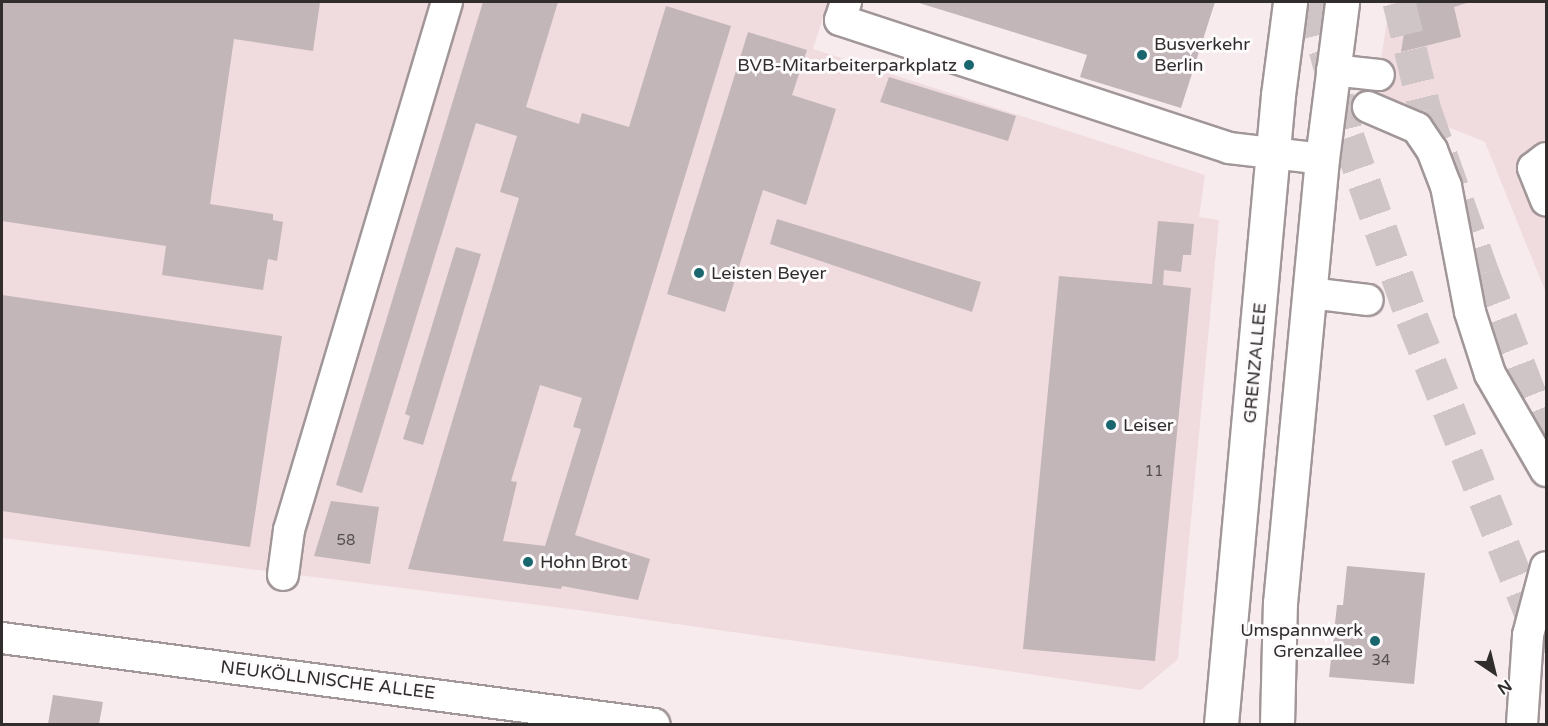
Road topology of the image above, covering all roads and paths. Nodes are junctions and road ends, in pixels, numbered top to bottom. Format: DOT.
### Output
graph roads {
  1 [pos="447,2"];
  2 [pos="846,2"];
  3 [pos="1290,2"];
  4 [pos="1342,2"];
  5 [pos="1332,70"];
  6 [pos="1379,75"];
  7 [pos="1368,107"];
  8 [pos="1273,154"];
  9 [pos="1546,158"];
  10 [pos="1322,159"];
  11 [pos="1546,201"];
  12 [pos="1309,293"];
  13 [pos="1368,300"];
  14 [pos="1546,471"];
  15 [pos="1546,567"];
  16 [pos="283,575"];
  17 [pos="2,638"];
  18 [pos="654,724"];
  19 [pos="1221,724"];
  20 [pos="1277,724"];
  21 [pos="1522,724"];
  1 -- 16 [label="street"];
  2 -- 8 [label="street"];
  3 -- 8 [label="main road, GRENZALLEE"];
  4 -- 5 [label="main road"];
  5 -- 6 [label="street"];
  5 -- 10 [label="main road"];
  7 -- 14 [label="street"];
  8 -- 10 [label="street"];
  8 -- 19 [label="main road, GRENZALLEE"];
  9 -- 11 [label="street"];
  10 -- 12 [label="main road"];
  12 -- 13 [label="street"];
  12 -- 20 [label="main road"];
  15 -- 21 [label="street"];
  17 -- 18 [label="street, NEUKÖLLNISCHE ALLEE"];
}
